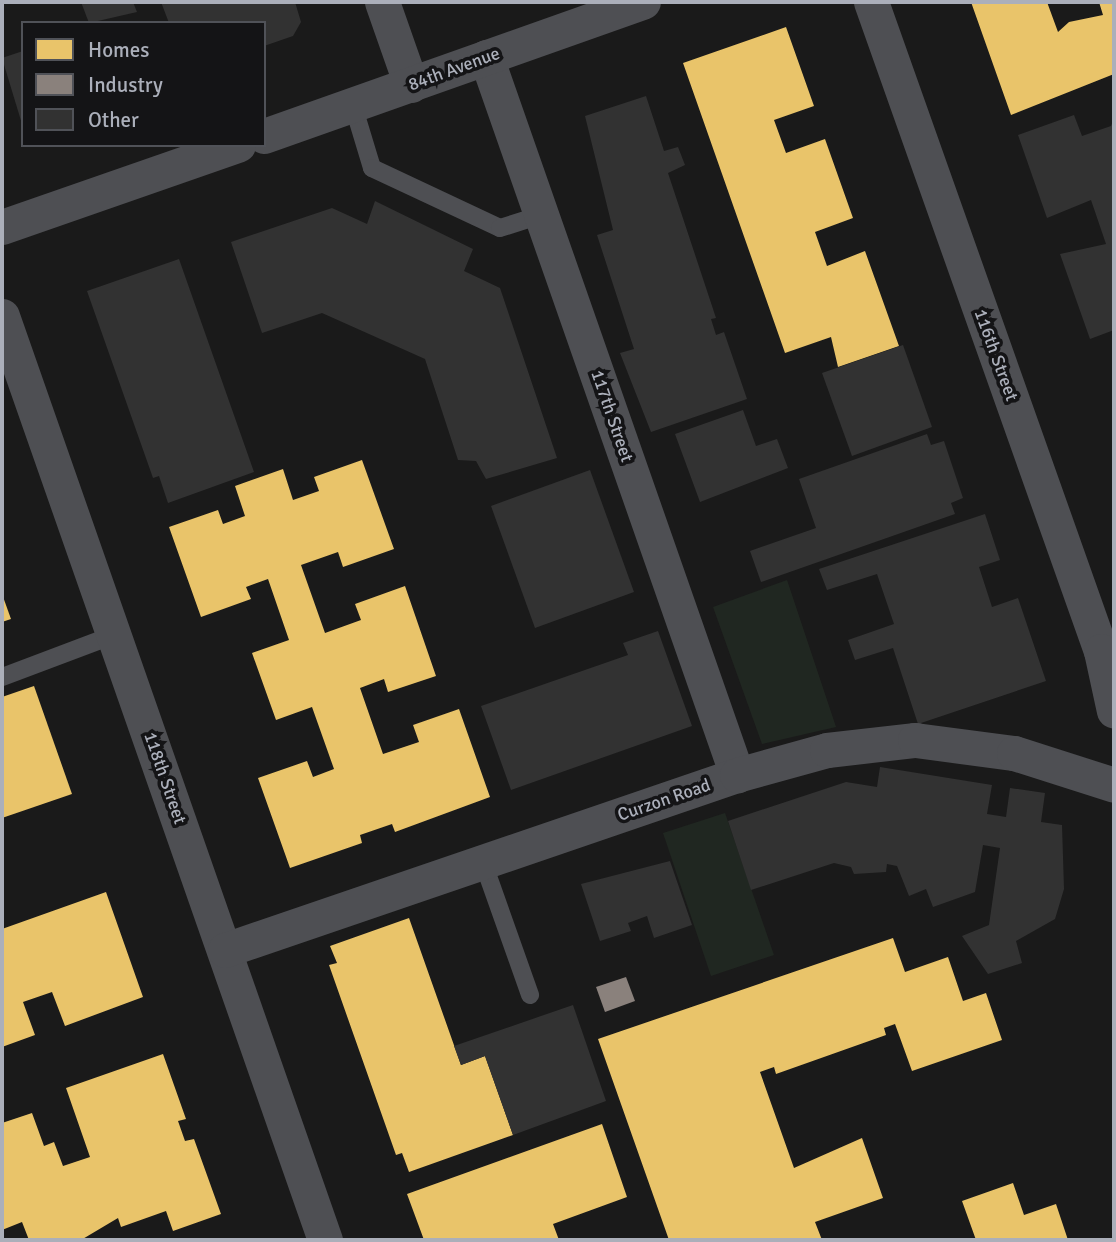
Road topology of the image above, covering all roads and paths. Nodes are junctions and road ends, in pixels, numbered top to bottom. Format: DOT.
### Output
graph roads {
  1 [pos="382,2"];
  2 [pos="643,2"];
  3 [pos="870,2"];
  4 [pos="486,57"];
  5 [pos="411,85"];
  6 [pos="353,105"];
  7 [pos="266,135"];
  8 [pos="232,147"];
  9 [pos="541,215"];
  10 [pos="2,227"];
  11 [pos="2,316"];
  12 [pos="114,635"];
  13 [pos="2,677"];
  14 [pos="1114,711"];
  15 [pos="737,775"];
  16 [pos="1114,785"];
  17 [pos="482,862"];
  18 [pos="225,950"];
  19 [pos="530,995"];
  20 [pos="325,1240"];
  1 -- 5 [label="street"];
  2 -- 4 [label="street, 84th Avenue"];
  3 -- 14 [label="street, 116th Street"];
  4 -- 5 [label="street, 84th Avenue"];
  4 -- 9 [label="street, 117th Street"];
  5 -- 6 [label="street, 84th Avenue"];
  6 -- 7 [label="street, 84th Avenue"];
  6 -- 9 [label="lane"];
  8 -- 10 [label="street"];
  9 -- 15 [label="street, 117th Street"];
  11 -- 12 [label="street, 118th Street"];
  12 -- 13 [label="lane"];
  12 -- 18 [label="street, 118th Street"];
  15 -- 16 [label="street, Curzon Road"];
  15 -- 17 [label="street, Curzon Road"];
  17 -- 18 [label="street, Curzon Road"];
  17 -- 19 [label="lane"];
  18 -- 20 [label="street, 118th Street"];
}
